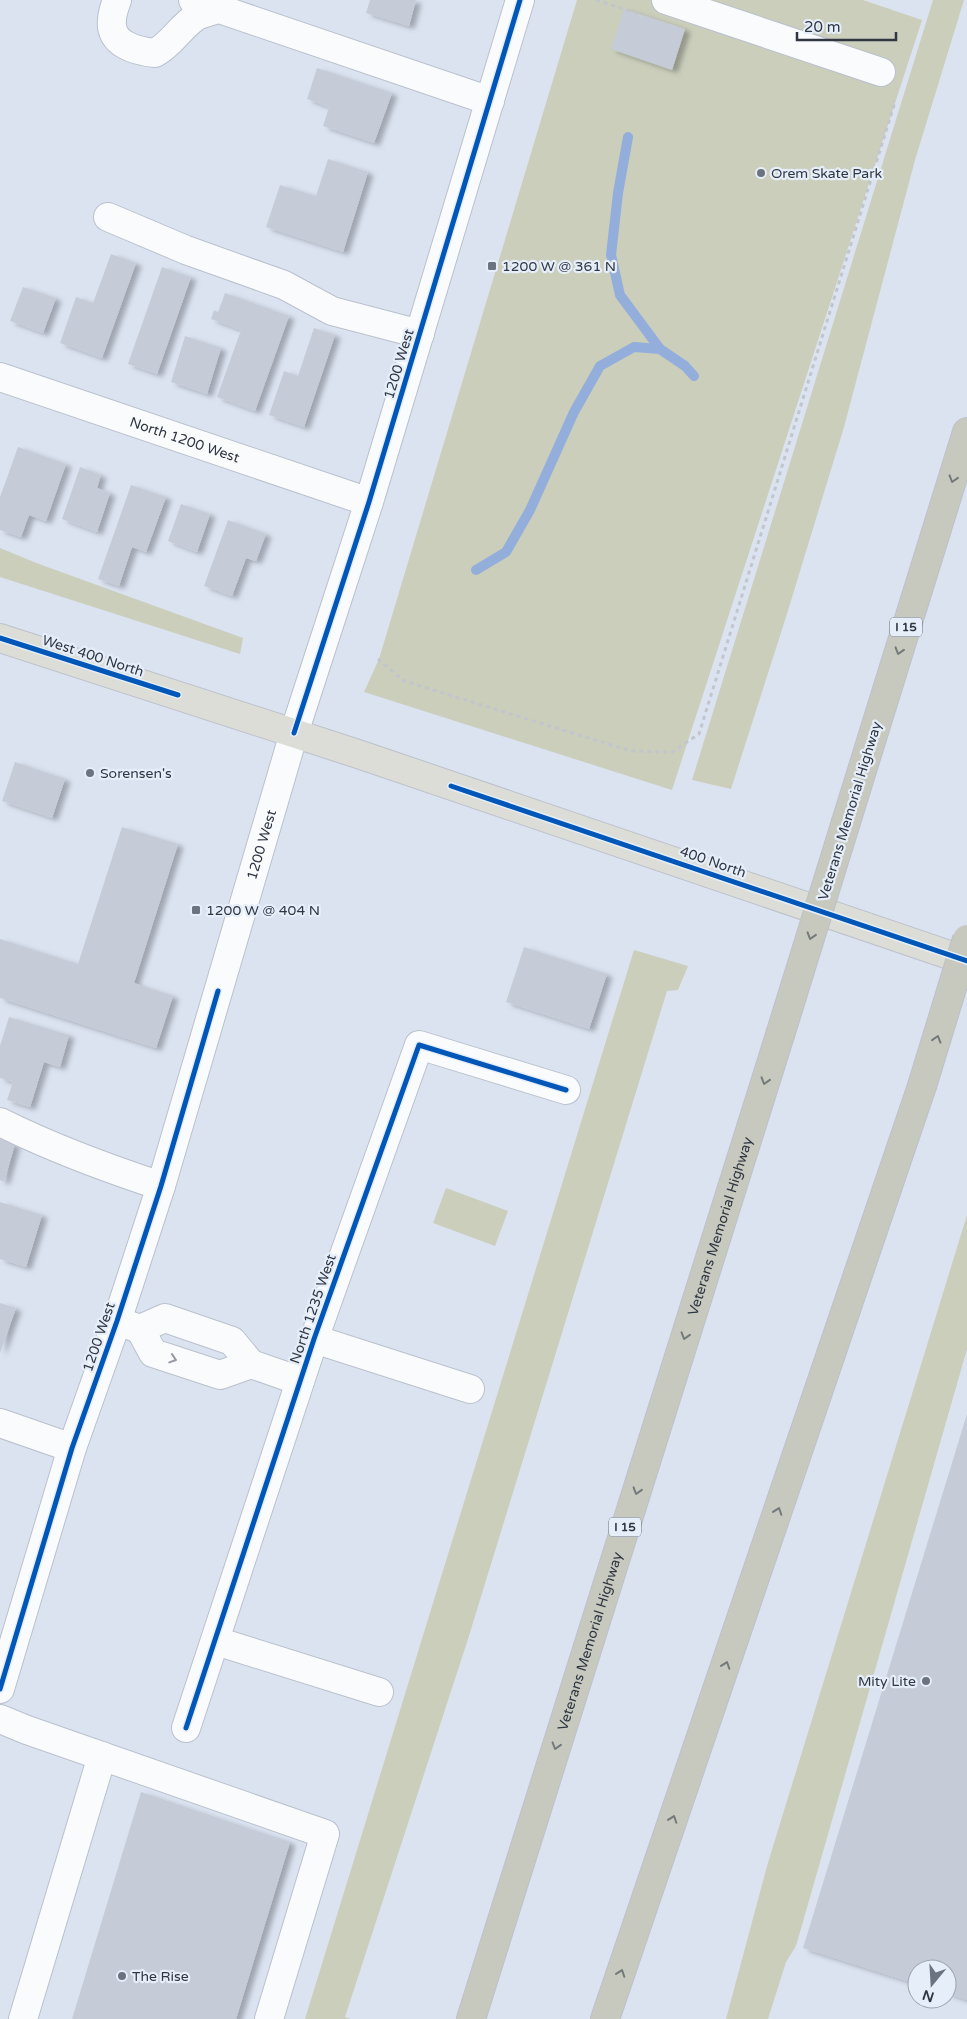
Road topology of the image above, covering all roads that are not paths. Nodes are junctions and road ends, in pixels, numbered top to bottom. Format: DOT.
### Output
graph roads {
  1 [pos="118,0"];
  2 [pos="193,0"];
  3 [pos="520,0"];
  4 [pos="666,0"];
  5 [pos="220,8"];
  6 [pos="881,72"];
  7 [pos="490,101"];
  8 [pos="108,217"];
  9 [pos="420,334"];
  10 [pos="0,377"];
  11 [pos="967,432"];
  12 [pos="369,502"];
  13 [pos="0,638"];
  14 [pos="294,732"];
  15 [pos="967,939"];
  16 [pos="967,961"];
  17 [pos="566,1090"];
  18 [pos="0,1122"];
  19 [pos="161,1186"];
  20 [pos="128,1324"];
  21 [pos="314,1339"];
  22 [pos="250,1364"];
  23 [pos="300,1381"];
  24 [pos="470,1389"];
  25 [pos="0,1423"];
  26 [pos="72,1448"];
  27 [pos="216,1641"];
  28 [pos="0,1689"];
  29 [pos="378,1692"];
  30 [pos="0,1719"];
  31 [pos="186,1728"];
  32 [pos="102,1756"];
  33 [pos="23,2019"];
  34 [pos="270,2019"];
  35 [pos="471,2019"];
  36 [pos="605,2019"];
  1 -- 5 [label="street"];
  2 -- 5 [label="street"];
  3 -- 7 [label="street, 1200 West"];
  4 -- 6 [label="street"];
  5 -- 7 [label="street"];
  7 -- 9 [label="street, 1200 West"];
  8 -- 9 [label="street"];
  9 -- 12 [label="street, 1200 West"];
  10 -- 12 [label="street, North 1200 West"];
  11 -- 35 [label="highway, Veterans Memorial Highway / I 15, one-way, bridge"];
  12 -- 14 [label="street, 1200 West"];
  13 -- 14 [label="main road, West 400 North"];
  14 -- 16 [label="main road, 400 North"];
  14 -- 19 [label="street, 1200 West"];
  36 -- 15 [label="highway, one-way, bridge"];
  17 -- 21 [label="street, North 1235 West"];
  18 -- 19 [label="street"];
  19 -- 20 [label="street, 1200 West"];
  20 -- 22 [label="street"];
  20 -- 22 [label="street, one-way"];
  20 -- 26 [label="street, 1200 West"];
  21 -- 23 [label="street, North 1235 West"];
  21 -- 24 [label="street"];
  22 -- 23 [label="street"];
  23 -- 27 [label="street, North 1235 West"];
  25 -- 26 [label="street"];
  26 -- 28 [label="street, 1200 West"];
  27 -- 29 [label="street"];
  27 -- 31 [label="street, North 1235 West"];
  30 -- 32 [label="street"];
  32 -- 33 [label="street"];
  32 -- 34 [label="street"];
}
